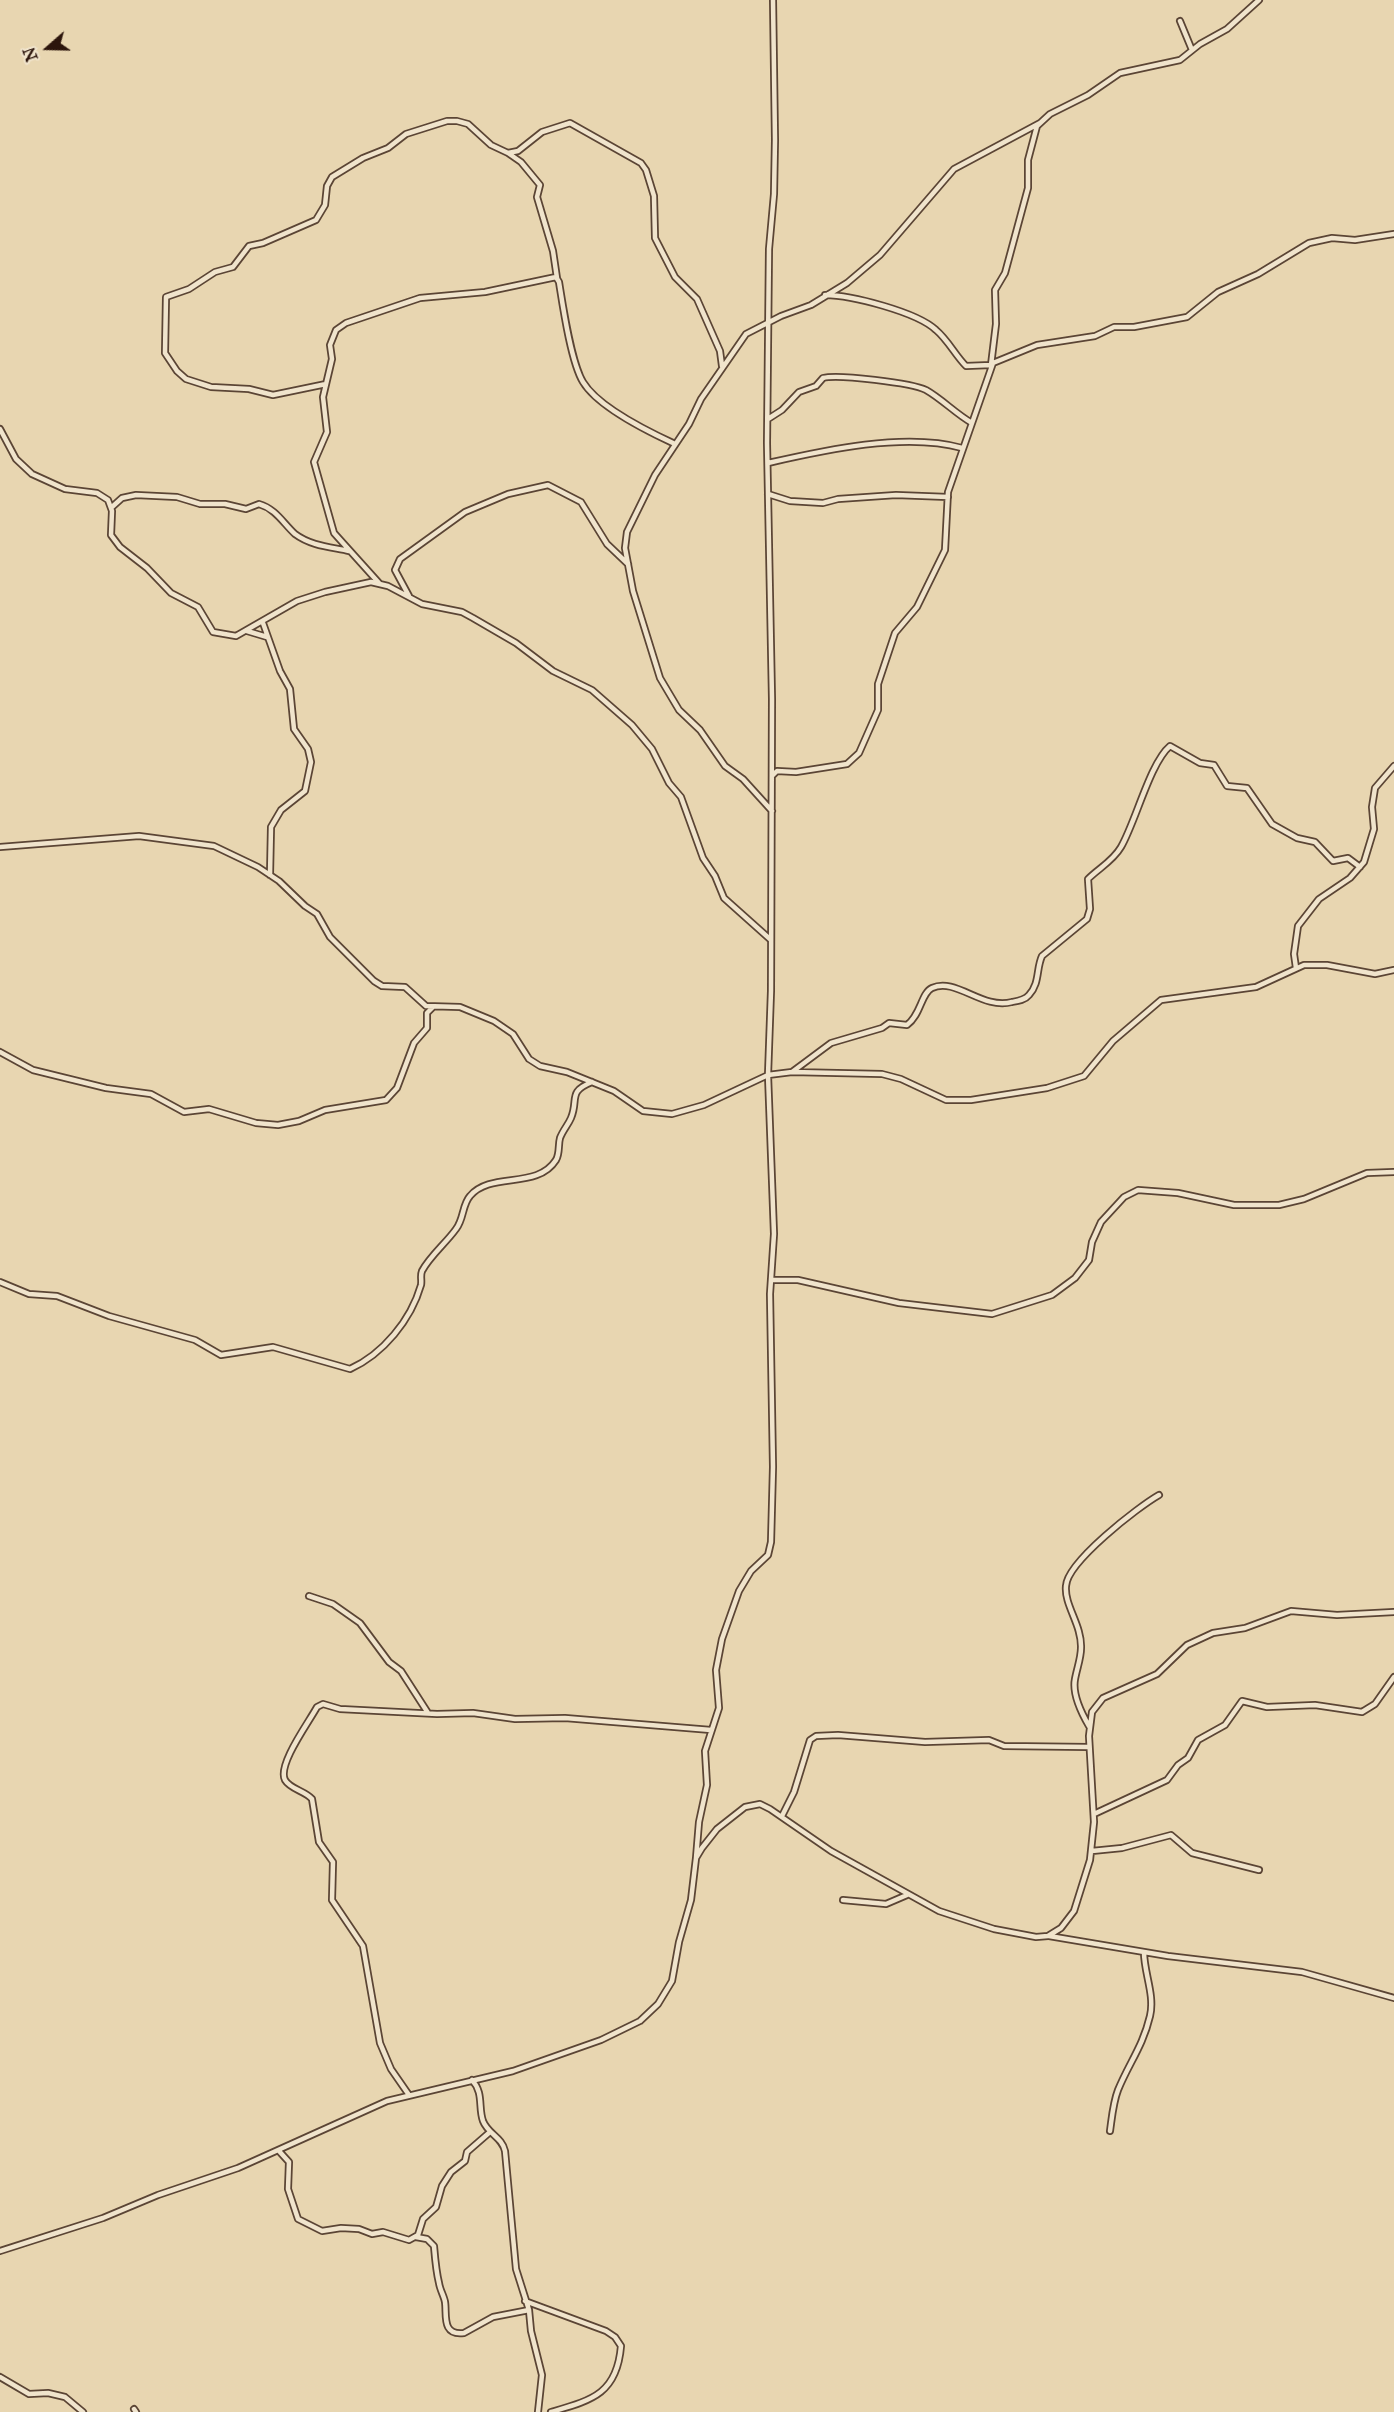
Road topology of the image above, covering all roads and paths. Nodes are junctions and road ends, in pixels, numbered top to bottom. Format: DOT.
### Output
graph roads {
  1 [pos="773,0"];
  2 [pos="1259,0"];
  3 [pos="1180,21"];
  4 [pos="1192,50"];
  5 [pos="1040,123"];
  6 [pos="518,151"];
  7 [pos="508,153"];
  8 [pos="521,162"];
  9 [pos="1394,234"];
  10 [pos="556,278"];
  11 [pos="825,296"];
  12 [pos="770,321"];
  13 [pos="721,353"];
  14 [pos="728,358"];
  15 [pos="991,365"];
  16 [pos="722,366"];
  17 [pos="326,384"];
  18 [pos="768,419"];
  19 [pos="972,423"];
  20 [pos="0,429"];
  21 [pos="675,444"];
  22 [pos="962,448"];
  23 [pos="768,463"];
  24 [pos="768,494"];
  25 [pos="948,497"];
  26 [pos="112,507"];
  27 [pos="349,551"];
  28 [pos="628,564"];
  29 [pos="379,583"];
  30 [pos="411,599"];
  31 [pos="263,623"];
  32 [pos="247,631"];
  33 [pos="267,637"];
  34 [pos="1394,766"];
  35 [pos="772,777"];
  36 [pos="772,811"];
  37 [pos="0,847"];
  38 [pos="1360,867"];
  39 [pos="270,875"];
  40 [pos="771,940"];
  41 [pos="1296,968"];
  42 [pos="1394,970"];
  43 [pos="434,1007"];
  44 [pos="0,1052"];
  45 [pos="792,1072"];
  46 [pos="768,1075"];
  47 [pos="592,1082"];
  48 [pos="1394,1172"];
  49 [pos="771,1280"];
  50 [pos="0,1282"];
  51 [pos="1159,1495"];
  52 [pos="309,1596"];
  53 [pos="1394,1612"];
  54 [pos="1394,1677"];
  55 [pos="428,1713"];
  56 [pos="1089,1726"];
  57 [pos="711,1730"];
  58 [pos="1088,1747"];
  59 [pos="1094,1814"];
  60 [pos="782,1816"];
  61 [pos="1092,1851"];
  62 [pos="696,1858"];
  63 [pos="1259,1870"];
  64 [pos="907,1895"];
  65 [pos="843,1900"];
  66 [pos="1049,1936"];
  67 [pos="1144,1952"];
  68 [pos="1394,1998"];
  69 [pos="472,2080"];
  70 [pos="409,2095"];
  71 [pos="1110,2131"];
  72 [pos="490,2132"];
  73 [pos="279,2151"];
  74 [pos="416,2237"];
  75 [pos="0,2251"];
  76 [pos="525,2301"];
  77 [pos="530,2310"];
  78 [pos="0,2377"];
  79 [pos="82,2412"];
  80 [pos="538,2412"];
  81 [pos="551,2412"];
  1 -- 12 [label="street"];
  2 -- 4 [label="street"];
  3 -- 4 [label="street"];
  4 -- 5 [label="street"];
  5 -- 11 [label="street"];
  5 -- 15 [label="street"];
  6 -- 7 [label="street"];
  6 -- 8 [label="street"];
  6 -- 13 [label="street"];
  7 -- 8 [label="street"];
  7 -- 17 [label="street"];
  8 -- 10 [label="street"];
  9 -- 15 [label="street"];
  10 -- 17 [label="street"];
  10 -- 21 [label="street"];
  11 -- 12 [label="street"];
  11 -- 15 [label="street"];
  12 -- 14 [label="street"];
  12 -- 18 [label="street"];
  13 -- 14 [label="street"];
  13 -- 16 [label="street"];
  14 -- 16 [label="street"];
  15 -- 19 [label="street"];
  16 -- 21 [label="street"];
  17 -- 27 [label="street"];
  18 -- 19 [label="street"];
  18 -- 23 [label="street"];
  19 -- 22 [label="street"];
  20 -- 26 [label="street"];
  21 -- 28 [label="street"];
  22 -- 23 [label="street"];
  22 -- 25 [label="street"];
  23 -- 24 [label="street"];
  24 -- 25 [label="street"];
  24 -- 35 [label="street"];
  25 -- 35 [label="street"];
  26 -- 27 [label="street"];
  26 -- 32 [label="street"];
  27 -- 29 [label="street"];
  28 -- 30 [label="street"];
  28 -- 36 [label="street"];
  29 -- 30 [label="street"];
  29 -- 31 [label="street"];
  30 -- 40 [label="street"];
  31 -- 32 [label="street"];
  31 -- 33 [label="street"];
  32 -- 33 [label="street"];
  33 -- 39 [label="street"];
  34 -- 38 [label="street"];
  35 -- 36 [label="street"];
  36 -- 40 [label="street"];
  37 -- 39 [label="street"];
  38 -- 41 [label="street"];
  38 -- 45 [label="street"];
  39 -- 43 [label="street"];
  40 -- 46 [label="street"];
  41 -- 42 [label="street"];
  41 -- 45 [label="street"];
  43 -- 44 [label="street"];
  43 -- 47 [label="street"];
  45 -- 46 [label="street"];
  46 -- 47 [label="street"];
  46 -- 49 [label="street"];
  47 -- 50 [label="street"];
  48 -- 49 [label="street"];
  49 -- 57 [label="street"];
  51 -- 56 [label="street"];
  52 -- 55 [label="street"];
  53 -- 56 [label="street"];
  54 -- 59 [label="street"];
  55 -- 57 [label="street"];
  55 -- 70 [label="street"];
  56 -- 58 [label="street"];
  57 -- 62 [label="street"];
  58 -- 59 [label="street"];
  58 -- 60 [label="street"];
  59 -- 61 [label="street"];
  60 -- 62 [label="street"];
  60 -- 64 [label="street"];
  61 -- 63 [label="street"];
  61 -- 66 [label="street"];
  62 -- 69 [label="street"];
  64 -- 65 [label="street"];
  64 -- 66 [label="street"];
  66 -- 67 [label="street"];
  67 -- 68 [label="street"];
  67 -- 71 [label="street"];
  69 -- 70 [label="street"];
  69 -- 72 [label="street"];
  70 -- 73 [label="street"];
  72 -- 74 [label="street"];
  72 -- 76 [label="street"];
  73 -- 74 [label="street"];
  73 -- 75 [label="street"];
  74 -- 77 [label="street"];
  76 -- 77 [label="street"];
  76 -- 81 [label="street"];
  77 -- 80 [label="street"];
  78 -- 79 [label="street"];
}
